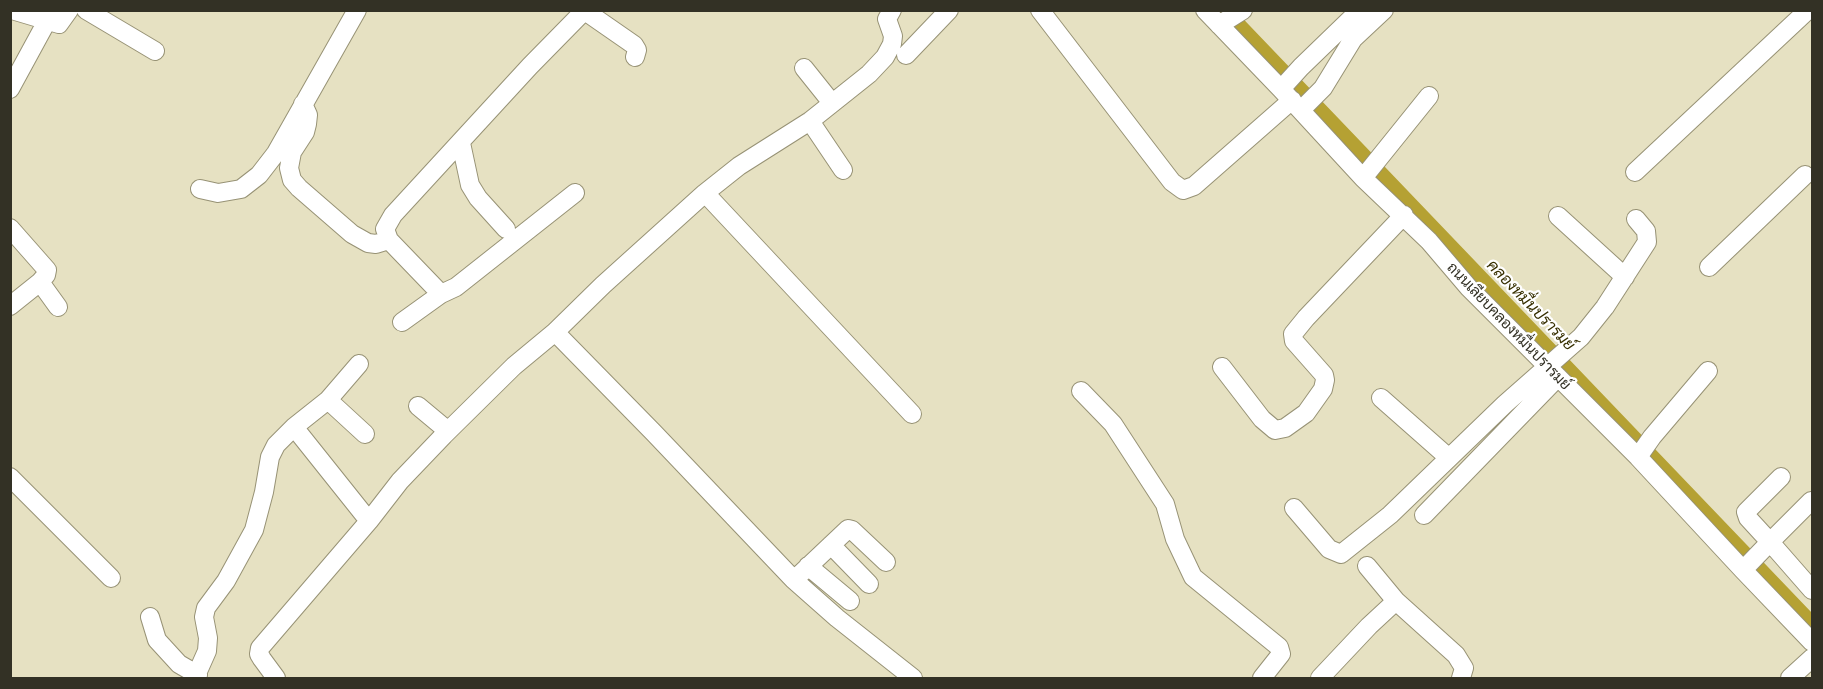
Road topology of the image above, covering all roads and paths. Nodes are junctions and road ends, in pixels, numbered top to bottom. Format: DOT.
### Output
graph roads {
  1 [pos="12,10"];
  2 [pos="69,10"];
  3 [pos="86,10"];
  4 [pos="357,10"];
  5 [pos="892,10"];
  6 [pos="949,10"];
  7 [pos="1040,10"];
  8 [pos="1205,10"];
  9 [pos="1243,10"];
  10 [pos="1360,10"];
  11 [pos="1384,10"];
  12 [pos="1808,10"];
  13 [pos="585,11"];
  14 [pos="51,15"];
  15 [pos="1219,25"];
  16 [pos="155,51"];
  17 [pos="906,55"];
  18 [pos="635,57"];
  19 [pos="804,68"];
  20 [pos="10,89"];
  21 [pos="1429,96"];
  22 [pos="1292,100"];
  23 [pos="832,103"];
  24 [pos="303,104"];
  25 [pos="810,121"];
  26 [pos="461,143"];
  27 [pos="843,170"];
  28 [pos="1635,172"];
  29 [pos="1805,175"];
  30 [pos="1363,178"];
  31 [pos="200,189"];
  32 [pos="574,192"];
  33 [pos="705,193"];
  34 [pos="1404,216"];
  35 [pos="1558,216"];
  36 [pos="1636,219"];
  37 [pos="506,229"];
  38 [pos="12,231"];
  39 [pos="389,240"];
  40 [pos="1709,267"];
  41 [pos="1625,277"];
  42 [pos="40,282"];
  43 [pos="441,294"];
  44 [pos="10,306"];
  45 [pos="58,307"];
  46 [pos="402,322"];
  47 [pos="555,332"];
  48 [pos="359,364"];
  49 [pos="1222,367"];
  50 [pos="1708,371"];
  51 [pos="1553,372"];
  52 [pos="1081,392"];
  53 [pos="1381,398"];
  54 [pos="328,400"];
  55 [pos="418,406"];
  56 [pos="912,414"];
  57 [pos="294,427"];
  58 [pos="448,431"];
  59 [pos="364,434"];
  60 [pos="1638,457"];
  61 [pos="1449,458"];
  62 [pos="10,477"];
  63 [pos="1781,477"];
  64 [pos="1811,501"];
  65 [pos="1294,508"];
  66 [pos="1424,515"];
  67 [pos="369,521"];
  68 [pos="1770,542"];
  69 [pos="831,545"];
  70 [pos="886,562"];
  71 [pos="808,566"];
  72 [pos="1367,566"];
  73 [pos="1743,570"];
  74 [pos="111,578"];
  75 [pos="794,580"];
  76 [pos="868,584"];
  77 [pos="1812,590"];
  78 [pos="849,601"];
  79 [pos="1396,601"];
  80 [pos="150,617"];
  81 [pos="1808,629"];
  82 [pos="1812,658"];
  83 [pos="196,676"];
  84 [pos="276,678"];
  85 [pos="913,678"];
  86 [pos="1262,678"];
  87 [pos="1320,678"];
  88 [pos="1461,678"];
  89 [pos="1790,678"];
  1 -- 14 [label="street"];
  2 -- 14 [label="street"];
  3 -- 16 [label="street"];
  4 -- 24 [label="street"];
  5 -- 23 [label="street"];
  6 -- 17 [label="street"];
  7 -- 22 [label="street"];
  8 -- 15 [label="street, ถนนเลียบคลองหมื่นปรารมย์"];
  9 -- 15 [label="street"];
  10 -- 22 [label="street"];
  11 -- 22 [label="street"];
  12 -- 28 [label="street"];
  13 -- 18 [label="street"];
  13 -- 26 [label="street"];
  14 -- 20 [label="street"];
  15 -- 22 [label="street, ถนนเลียบคลองหมื่นปรารมย์"];
  19 -- 23 [label="street"];
  21 -- 30 [label="street"];
  22 -- 30 [label="street, ถนนเลียบคลองหมื่นปรารมย์"];
  23 -- 25 [label="street"];
  24 -- 31 [label="street"];
  24 -- 39 [label="street"];
  25 -- 27 [label="street"];
  25 -- 33 [label="street"];
  26 -- 37 [label="street"];
  26 -- 39 [label="street"];
  29 -- 40 [label="street"];
  30 -- 34 [label="street, ถนนเลียบคลองหมื่นปรารมย์"];
  32 -- 43 [label="street"];
  33 -- 47 [label="street"];
  33 -- 56 [label="street"];
  34 -- 49 [label="street"];
  34 -- 51 [label="street, ถนนเลียบคลองหมื่นปรารมย์"];
  35 -- 41 [label="street"];
  36 -- 41 [label="street"];
  38 -- 42 [label="street"];
  39 -- 43 [label="street"];
  41 -- 51 [label="street"];
  42 -- 44 [label="street"];
  42 -- 45 [label="street"];
  43 -- 46 [label="street"];
  47 -- 58 [label="street"];
  47 -- 75 [label="street"];
  48 -- 54 [label="street"];
  50 -- 60 [label="street"];
  51 -- 60 [label="street, ถนนเลียบคลองหมื่นปรารมย์"];
  51 -- 61 [label="street"];
  51 -- 66 [label="street"];
  52 -- 86 [label="street"];
  53 -- 61 [label="street"];
  54 -- 57 [label="street"];
  54 -- 59 [label="street"];
  55 -- 58 [label="street"];
  57 -- 67 [label="street"];
  57 -- 83 [label="street"];
  58 -- 67 [label="street"];
  60 -- 73 [label="street, ถนนเลียบคลองหมื่นปรารมย์"];
  61 -- 65 [label="street"];
  62 -- 74 [label="street"];
  63 -- 68 [label="street"];
  64 -- 68 [label="street"];
  67 -- 84 [label="street"];
  68 -- 73 [label="street"];
  68 -- 77 [label="street"];
  69 -- 70 [label="street"];
  69 -- 71 [label="street"];
  69 -- 76 [label="street"];
  71 -- 75 [label="street"];
  71 -- 78 [label="street"];
  72 -- 79 [label="street"];
  73 -- 81 [label="street, ถนนเลียบคลองหมื่นปรารมย์"];
  75 -- 85 [label="street"];
  79 -- 87 [label="street"];
  79 -- 88 [label="street"];
  80 -- 83 [label="street"];
  82 -- 89 [label="street"];
}
